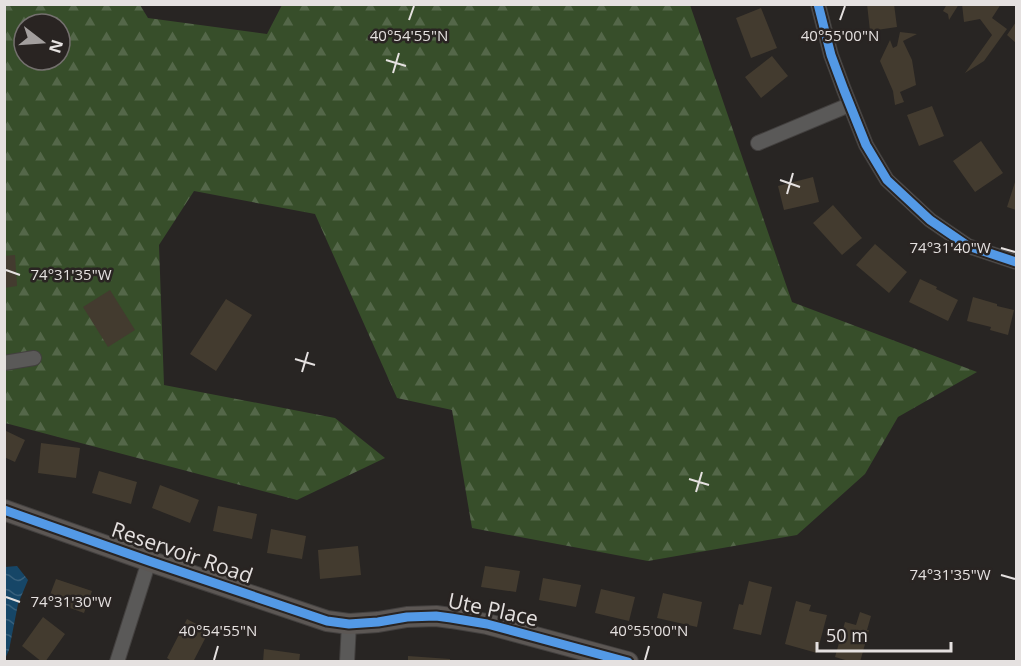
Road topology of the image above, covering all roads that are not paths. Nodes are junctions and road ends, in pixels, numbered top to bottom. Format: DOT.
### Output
graph roads {
  1 [pos="818,4"];
  2 [pos="849,105"];
  3 [pos="759,143"];
  4 [pos="1017,262"];
  5 [pos="34,358"];
  6 [pos="4,363"];
  7 [pos="4,510"];
  8 [pos="149,561"];
  9 [pos="349,624"];
  10 [pos="117,662"];
  11 [pos="347,662"];
  12 [pos="628,662"];
  1 -- 2 [label="street"];
  2 -- 3 [label="street"];
  2 -- 4 [label="street"];
  5 -- 6 [label="street"];
  7 -- 8 [label="street, Reservoir Road"];
  8 -- 9 [label="street, Reservoir Road"];
  8 -- 10 [label="street"];
  9 -- 11 [label="street"];
  9 -- 12 [label="street, Ute Place"];
}
